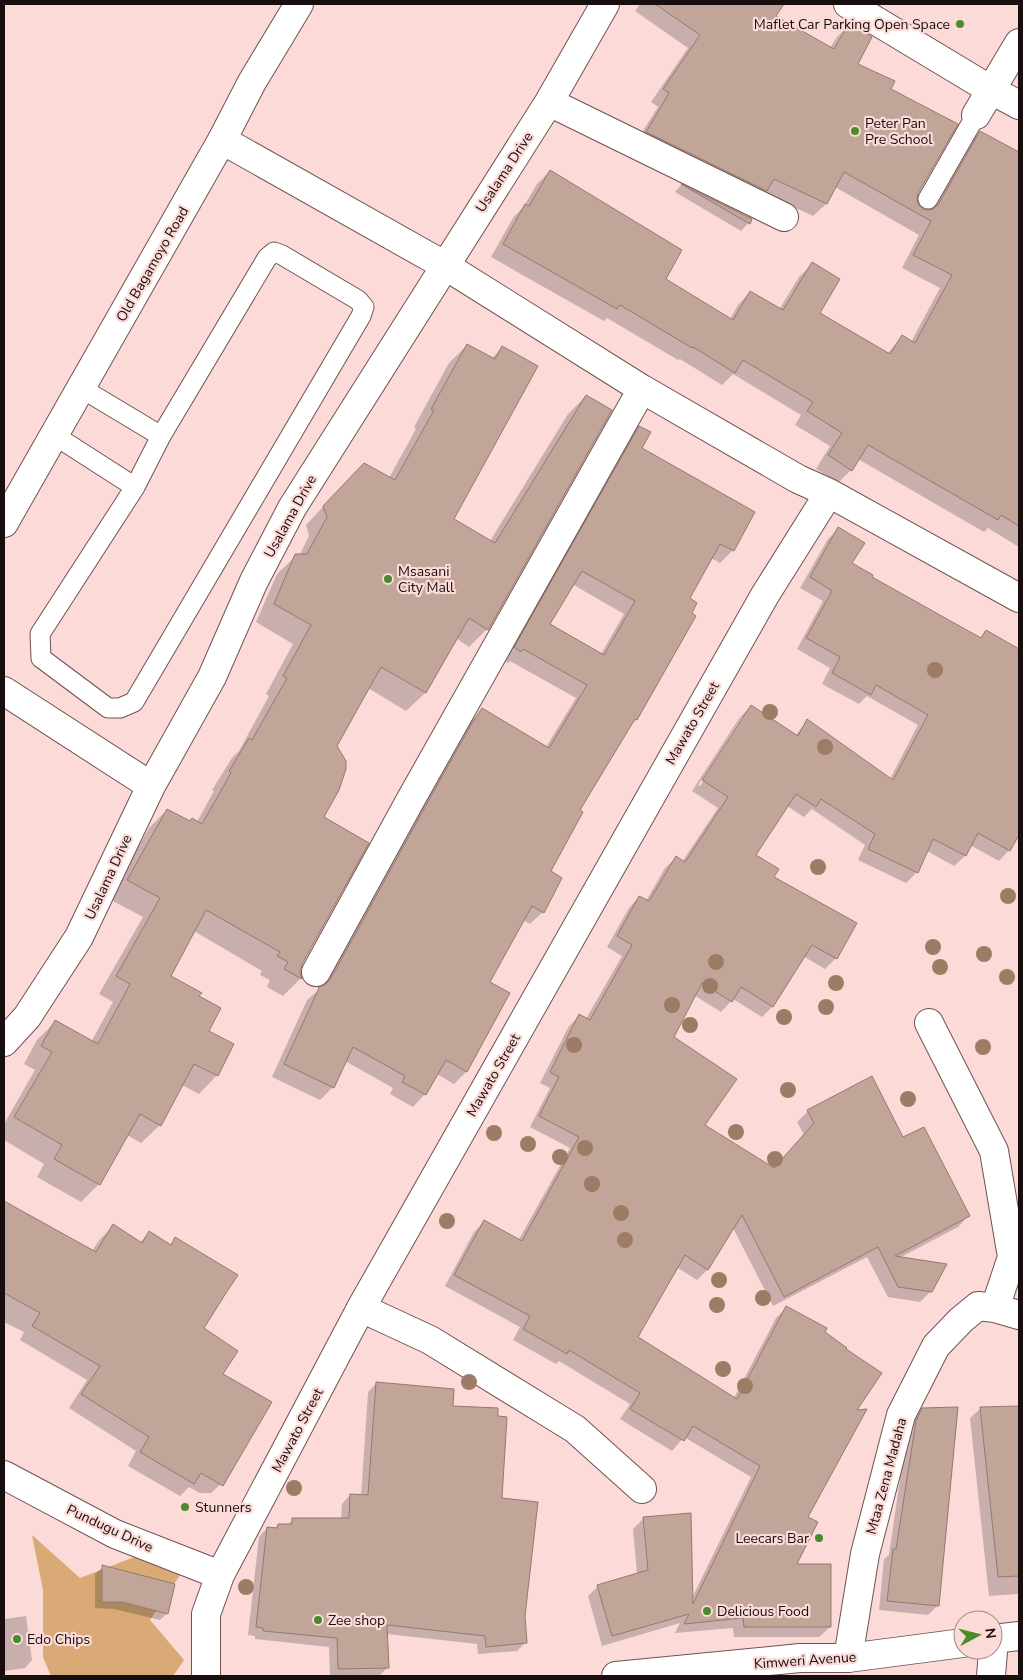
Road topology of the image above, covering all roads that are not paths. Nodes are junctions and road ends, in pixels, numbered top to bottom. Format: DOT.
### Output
graph roads {
  1 [pos="299,4"];
  2 [pos="605,4"];
  3 [pos="848,4"];
  4 [pos="1019,43"];
  5 [pos="991,90"];
  6 [pos="548,102"];
  7 [pos="1019,105"];
  8 [pos="976,115"];
  9 [pos="222,140"];
  10 [pos="928,199"];
  11 [pos="784,217"];
  12 [pos="444,266"];
  13 [pos="81,388"];
  14 [pos="642,389"];
  15 [pos="54,435"];
  16 [pos="161,436"];
  17 [pos="135,487"];
  18 [pos="829,493"];
  19 [pos="4,523"];
  20 [pos="1019,598"];
  21 [pos="4,691"];
  22 [pos="151,786"];
  23 [pos="316,972"];
  24 [pos="929,1023"];
  25 [pos="4,1042"];
  26 [pos="361,1308"];
  27 [pos="1007,1312"];
  28 [pos="4,1475"];
  29 [pos="642,1489"];
  30 [pos="220,1575"];
  31 [pos="953,1644"];
  32 [pos="848,1658"];
  33 [pos="996,1660"];
  34 [pos="206,1676"];
  35 [pos="616,1676"];
  36 [pos="991,1676"];
  1 -- 9 [label="street, Old Bagamoyo Road"];
  2 -- 6 [label="street, Usalama Drive"];
  3 -- 5 [label="street"];
  4 -- 5 [label="street"];
  5 -- 7 [label="street"];
  5 -- 8 [label="street"];
  6 -- 11 [label="street"];
  6 -- 12 [label="street, Usalama Drive"];
  8 -- 10 [label="lane"];
  9 -- 12 [label="street"];
  9 -- 13 [label="street, Old Bagamoyo Road"];
  12 -- 14 [label="street"];
  12 -- 22 [label="street, Usalama Drive"];
  13 -- 15 [label="street, Old Bagamoyo Road"];
  13 -- 16 [label="lane"];
  14 -- 18 [label="street"];
  14 -- 23 [label="street"];
  15 -- 17 [label="lane"];
  15 -- 19 [label="street, Old Bagamoyo Road"];
  16 -- 17 [label="lane"];
  16 -- 17 [label="lane"];
  18 -- 20 [label="street"];
  18 -- 26 [label="street, Mawato Street"];
  21 -- 22 [label="street"];
  22 -- 25 [label="street, Usalama Drive"];
  24 -- 27 [label="street, Mtaa Zena Madaha"];
  26 -- 29 [label="street"];
  26 -- 30 [label="street, Mawato Street"];
  27 -- 32 [label="street, Mtaa Zena Madaha"];
  28 -- 30 [label="street, Pundugu Drive"];
  30 -- 34 [label="street, Mawato Street"];
  31 -- 32 [label="street, Kimweri Avenue"];
  32 -- 35 [label="street, Kimweri Avenue"];
  33 -- 36 [label="street"];
}
